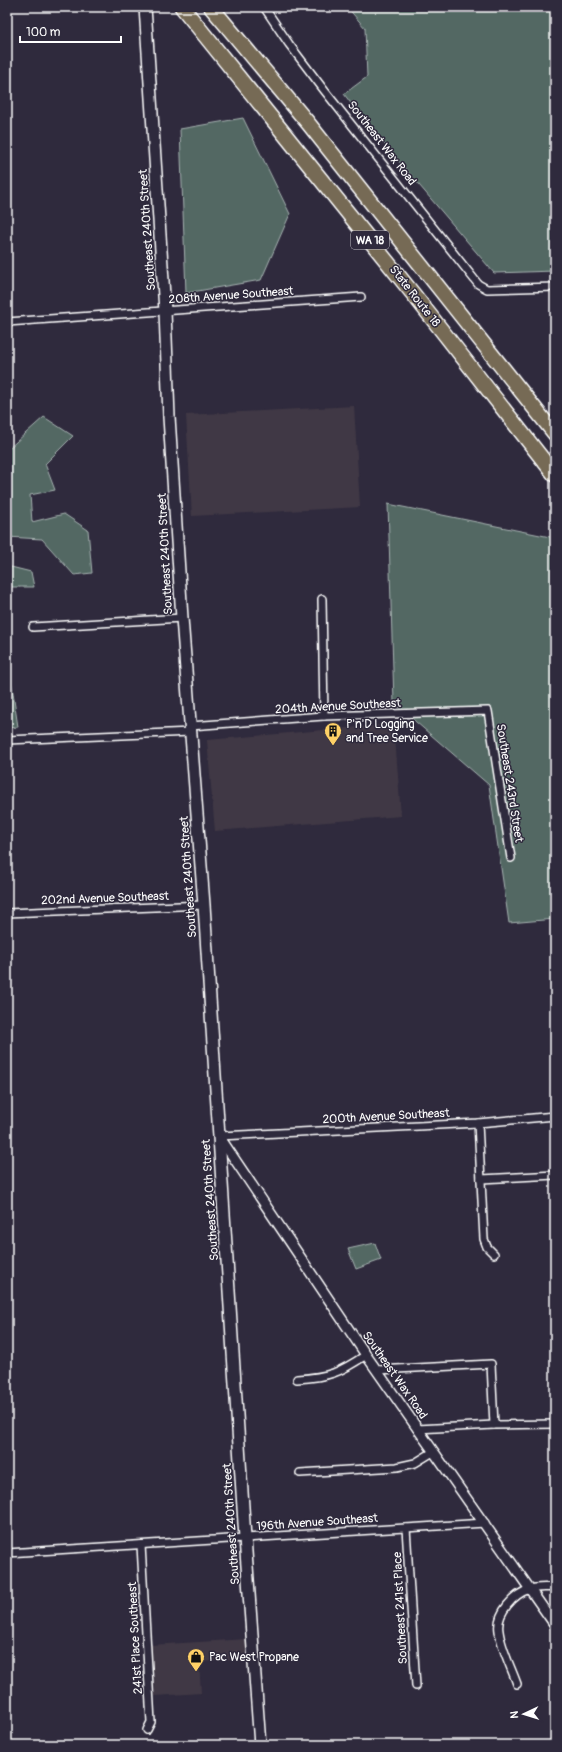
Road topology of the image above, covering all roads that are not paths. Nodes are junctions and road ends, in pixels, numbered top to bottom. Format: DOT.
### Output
graph roads {
  1 [pos="145,7"];
  2 [pos="182,7"];
  3 [pos="211,7"];
  4 [pos="264,7"];
  5 [pos="555,287"];
  6 [pos="361,297"];
  7 [pos="165,311"];
  8 [pos="7,322"];
  9 [pos="555,434"];
  10 [pos="555,475"];
  11 [pos="322,599"];
  12 [pos="182,618"];
  13 [pos="33,627"];
  14 [pos="488,711"];
  15 [pos="324,716"];
  16 [pos="190,729"];
  17 [pos="7,740"];
  18 [pos="510,858"];
  19 [pos="204,905"];
  20 [pos="7,913"];
  21 [pos="555,1116"];
  22 [pos="478,1123"];
  23 [pos="219,1136"];
  24 [pos="555,1175"];
  25 [pos="481,1179"];
  26 [pos="494,1254"];
  27 [pos="366,1355"];
  28 [pos="378,1370"];
  29 [pos="297,1379"];
  30 [pos="555,1424"];
  31 [pos="494,1425"];
  32 [pos="418,1429"];
  33 [pos="433,1452"];
  34 [pos="300,1473"];
  35 [pos="485,1523"];
  36 [pos="406,1528"];
  37 [pos="245,1538"];
  38 [pos="141,1544"];
  39 [pos="7,1553"];
  40 [pos="555,1587"];
  41 [pos="530,1589"];
  42 [pos="555,1625"];
  43 [pos="517,1684"];
  44 [pos="416,1686"];
  45 [pos="147,1730"];
  46 [pos="260,1745"];
  1 -- 7 [label="main road, Southeast 240th Street"];
  2 -- 10 [label="highway, State Route 18 / WA 18"];
  3 -- 9 [label="highway, State Route 18 / WA 18"];
  4 -- 5 [label="street, Southeast Wax Road"];
  6 -- 7 [label="street, 208th Avenue Southeast"];
  7 -- 8 [label="street, 208th Avenue Southeast"];
  7 -- 12 [label="main road, Southeast 240th Street"];
  11 -- 15 [label="street"];
  12 -- 13 [label="street"];
  12 -- 16 [label="main road, Southeast 240th Street"];
  14 -- 15 [label="street, 204th Avenue Southeast"];
  14 -- 18 [label="street, Southeast 243rd Street"];
  15 -- 16 [label="street, 204th Avenue Southeast"];
  16 -- 17 [label="street, 204th Avenue Southeast"];
  16 -- 19 [label="main road, Southeast 240th Street"];
  19 -- 20 [label="street, 202nd Avenue Southeast"];
  19 -- 23 [label="main road, Southeast 240th Street"];
  21 -- 22 [label="street, 200th Avenue Southeast"];
  22 -- 23 [label="street, 200th Avenue Southeast"];
  22 -- 25 [label="street"];
  23 -- 27 [label="street, Southeast Wax Road"];
  23 -- 37 [label="main road, Southeast 240th Street"];
  24 -- 25 [label="street"];
  25 -- 26 [label="street"];
  27 -- 28 [label="street, Southeast Wax Road"];
  27 -- 29 [label="street"];
  28 -- 31 [label="street"];
  28 -- 32 [label="street, Southeast Wax Road"];
  30 -- 31 [label="street"];
  31 -- 32 [label="street"];
  32 -- 33 [label="street, Southeast Wax Road"];
  33 -- 34 [label="street"];
  33 -- 35 [label="street, Southeast Wax Road"];
  35 -- 36 [label="street, 196th Avenue Southeast"];
  35 -- 41 [label="street, Southeast Wax Road"];
  36 -- 37 [label="street, 196th Avenue Southeast"];
  36 -- 44 [label="street, Southeast 241st Place"];
  37 -- 38 [label="street, 196th Avenue Southeast"];
  37 -- 46 [label="main road, Southeast 240th Street"];
  38 -- 39 [label="street, 196th Avenue Southeast"];
  38 -- 45 [label="street, 241st Place Southeast"];
  40 -- 41 [label="street"];
  41 -- 42 [label="street, Southeast Wax Road"];
  41 -- 43 [label="street"];
}
